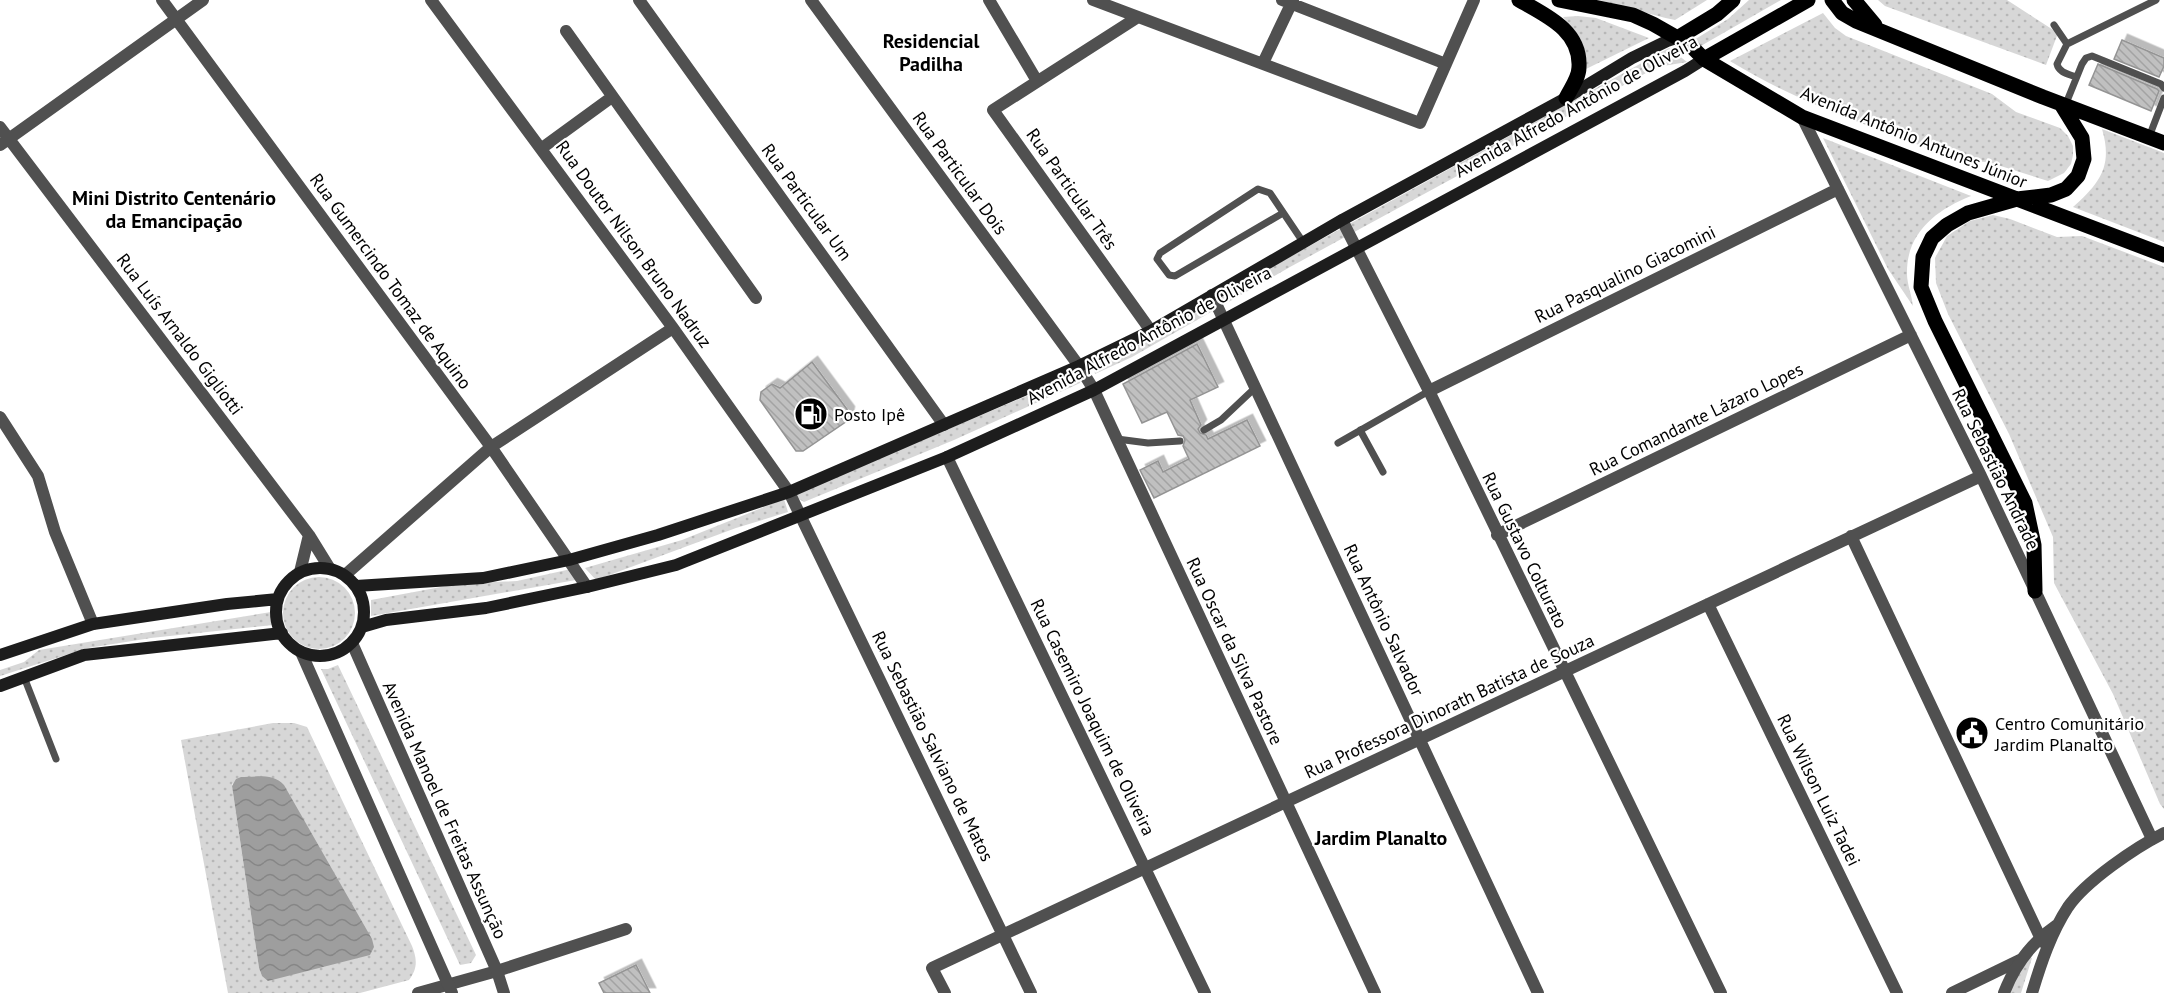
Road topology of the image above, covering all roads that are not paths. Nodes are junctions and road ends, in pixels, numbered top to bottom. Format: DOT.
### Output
graph roads {
  1 [pos="162,0"];
  2 [pos="203,0"];
  3 [pos="431,0"];
  4 [pos="639,0"];
  5 [pos="811,0"];
  6 [pos="989,0"];
  7 [pos="1474,0"];
  8 [pos="1519,0"];
  9 [pos="1559,0"];
  10 [pos="1733,0"];
  11 [pos="1808,0"];
  12 [pos="1832,0"];
  13 [pos="1854,0"];
  14 [pos="2156,0"];
  15 [pos="1100,1"];
  16 [pos="1289,1"];
  17 [pos="1138,17"];
  18 [pos="176,20"];
  19 [pos="2054,25"];
  20 [pos="566,31"];
  21 [pos="1889,35"];
  22 [pos="1679,38"];
  23 [pos="2067,44"];
  24 [pos="1704,59"];
  25 [pos="1263,63"];
  26 [pos="1446,64"];
  27 [pos="2076,77"];
  28 [pos="1037,81"];
  29 [pos="2164,88"];
  30 [pos="612,97"];
  31 [pos="1566,98"];
  32 [pos="2164,98"];
  33 [pos="2063,105"];
  34 [pos="1802,117"];
  35 [pos="0,127"];
  36 [pos="2149,137"];
  37 [pos="4,142"];
  38 [pos="2164,143"];
  39 [pos="542,148"];
  40 [pos="1838,189"];
  41 [pos="2017,199"];
  42 [pos="1283,213"];
  43 [pos="1342,220"];
  44 [pos="1303,242"];
  45 [pos="1357,247"];
  46 [pos="2164,255"];
  47 [pos="1212,295"];
  48 [pos="756,298"];
  49 [pos="1225,319"];
  50 [pos="674,328"];
  51 [pos="1151,331"];
  52 [pos="1911,335"];
  53 [pos="1079,366"];
  54 [pos="1256,387"];
  55 [pos="1094,390"];
  56 [pos="1429,391"];
  57 [pos="0,417"];
  58 [pos="945,425"];
  59 [pos="1204,430"];
  60 [pos="1360,430"];
  61 [pos="1117,439"];
  62 [pos="1180,441"];
  63 [pos="1338,443"];
  64 [pos="491,447"];
  65 [pos="947,457"];
  66 [pos="1383,472"];
  67 [pos="1981,476"];
  68 [pos="789,492"];
  69 [pos="802,515"];
  70 [pos="309,535"];
  71 [pos="1497,535"];
  72 [pos="1851,537"];
  73 [pos="569,560"];
  74 [pos="330,569"];
  75 [pos="300,572"];
  76 [pos="345,575"];
  77 [pos="356,586"];
  78 [pos="587,587"];
  79 [pos="2035,591"];
  80 [pos="278,599"];
  81 [pos="1708,604"];
  82 [pos="93,624"];
  83 [pos="362,627"];
  84 [pos="282,633"];
  85 [pos="352,643"];
  86 [pos="301,652"];
  87 [pos="0,655"];
  88 [pos="1564,671"];
  89 [pos="24,677"];
  90 [pos="0,686"];
  91 [pos="1420,739"];
  92 [pos="56,759"];
  93 [pos="1286,802"];
  94 [pos="2164,832"];
  95 [pos="2152,839"];
  96 [pos="1146,868"];
  97 [pos="626,929"];
  98 [pos="1003,935"];
  99 [pos="2044,942"];
  100 [pos="2020,960"];
  101 [pos="497,971"];
  102 [pos="450,989"];
  103 [pos="418,993"];
  104 [pos="504,993"];
  105 [pos="945,993"];
  106 [pos="1031,993"];
  107 [pos="1205,993"];
  108 [pos="1375,993"];
  109 [pos="1538,993"];
  110 [pos="1721,993"];
  111 [pos="1897,993"];
  112 [pos="1952,993"];
  113 [pos="2004,993"];
  114 [pos="2032,993"];
  1 -- 18 [label="street, Rua Gumercindo Tomaz de Aquino"];
  2 -- 18 [label="street"];
  3 -- 39 [label="street, Rua Doutor Nilson Bruno Nadruz"];
  4 -- 58 [label="street, Rua Particular Um"];
  5 -- 53 [label="street, Rua Particular Dois"];
  6 -- 28 [label="street"];
  7 -- 26 [label="street"];
  8 -- 31 [label="main road"];
  9 -- 22 [label="main road, Avenida Antônio Antunes Júnior"];
  10 -- 22 [label="main road, Avenida Alfredo Antônio de Oliveira"];
  11 -- 24 [label="main road, Avenida Alfredo Antônio de Oliveira"];
  12 -- 21 [label="main road"];
  13 -- 21 [label="main road"];
  14 -- 23 [label="lane"];
  15 -- 17 [label="street"];
  16 -- 25 [label="street"];
  16 -- 26 [label="street"];
  17 -- 25 [label="street"];
  17 -- 28 [label="street, Rua Particular Três"];
  18 -- 37 [label="street"];
  18 -- 64 [label="street, Rua Gumercindo Tomaz de Aquino"];
  19 -- 23 [label="lane"];
  20 -- 30 [label="street"];
  21 -- 33 [label="main road"];
  22 -- 24 [label="main road, Avenida Antônio Antunes Júnior"];
  22 -- 31 [label="main road, Avenida Alfredo Antônio de Oliveira"];
  23 -- 27 [label="lane"];
  24 -- 34 [label="main road, Avenida Antônio Antunes Júnior"];
  24 -- 45 [label="main road, Avenida Alfredo Antônio de Oliveira"];
  25 -- 26 [label="street"];
  27 -- 29 [label="lane"];
  27 -- 33 [label="lane"];
  28 -- 51 [label="street, Rua Particular Três"];
  30 -- 39 [label="street"];
  30 -- 48 [label="street"];
  31 -- 43 [label="main road, Avenida Alfredo Antônio de Oliveira"];
  32 -- 36 [label="lane"];
  33 -- 36 [label="main road"];
  33 -- 41 [label="main road"];
  34 -- 40 [label="street, Rua Sebastião Andrade"];
  34 -- 41 [label="main road, Avenida Antônio Antunes Júnior"];
  35 -- 37 [label="street, Rua Luís Arnaldo Gigliotti"];
  36 -- 38 [label="main road"];
  37 -- 70 [label="street, Rua Luís Arnaldo Gigliotti"];
  39 -- 50 [label="street, Rua Doutor Nilson Bruno Nadruz"];
  40 -- 52 [label="street, Rua Sebastião Andrade"];
  40 -- 56 [label="street, Rua Pasqualino Giacomini"];
  41 -- 46 [label="main road, Avenida Antônio Antunes Júnior"];
  41 -- 79 [label="main road"];
  42 -- 42 [label="lane"];
  42 -- 44 [label="lane"];
  43 -- 44 [label="main road, Avenida Alfredo Antônio de Oliveira"];
  43 -- 45 [label="street, Rua Gustavo Colturato"];
  44 -- 47 [label="main road, Avenida Alfredo Antônio de Oliveira"];
  45 -- 49 [label="main road, Avenida Alfredo Antônio de Oliveira"];
  45 -- 56 [label="street, Rua Gustavo Colturato"];
  47 -- 49 [label="street, Rua Antônio Salvador"];
  47 -- 51 [label="main road, Avenida Alfredo Antônio de Oliveira"];
  49 -- 54 [label="street, Rua Antônio Salvador"];
  49 -- 55 [label="main road, Avenida Alfredo Antônio de Oliveira"];
  50 -- 64 [label="street"];
  50 -- 68 [label="street, Rua Doutor Nilson Bruno Nadruz"];
  51 -- 53 [label="main road, Avenida Alfredo Antônio de Oliveira"];
  52 -- 67 [label="street, Rua Sebastião Andrade"];
  52 -- 71 [label="street, Rua Comandante Lázaro Lopes"];
  53 -- 55 [label="street, Rua Particular Dois"];
  53 -- 58 [label="main road, Avenida Alfredo Antônio de Oliveira"];
  54 -- 59 [label="lane"];
  54 -- 91 [label="street, Rua Antônio Salvador"];
  55 -- 61 [label="street, Rua Oscar da Silva Pastore"];
  55 -- 65 [label="main road, Avenida Alfredo Antônio de Oliveira"];
  56 -- 60 [label="lane"];
  56 -- 71 [label="street, Rua Gustavo Colturato"];
  57 -- 82 [label="street"];
  58 -- 68 [label="main road, Avenida Alfredo Antônio de Oliveira"];
  60 -- 63 [label="lane"];
  60 -- 66 [label="lane"];
  61 -- 62 [label="lane"];
  61 -- 93 [label="street, Rua Oscar da Silva Pastore"];
  64 -- 73 [label="street, Rua Gumercindo Tomaz de Aquino"];
  64 -- 76 [label="street"];
  65 -- 69 [label="main road, Avenida Alfredo Antônio de Oliveira"];
  65 -- 96 [label="street, Rua Casemiro Joaquim de Oliveira"];
  67 -- 72 [label="street, Rua Professora Dinorath Batista de Souza"];
  67 -- 79 [label="street, Rua Sebastião Andrade"];
  68 -- 69 [label="street, Rua Doutor Nilson Bruno Nadruz"];
  68 -- 73 [label="main road, Avenida Alfredo Antônio de Oliveira"];
  69 -- 78 [label="main road, Avenida Alfredo Antônio de Oliveira"];
  69 -- 98 [label="street, Rua Sebastião Salviano de Matos"];
  70 -- 74 [label="street, Rua Luís Arnaldo Gigliotti"];
  70 -- 75 [label="street"];
  71 -- 88 [label="street, Rua Gustavo Colturato"];
  72 -- 81 [label="street, Rua Professora Dinorath Batista de Souza"];
  72 -- 99 [label="street"];
  73 -- 77 [label="main road, Avenida Alfredo Antônio de Oliveira"];
  73 -- 78 [label="street, Rua Gumercindo Tomaz de Aquino"];
  74 -- 75 [label="main road"];
  74 -- 76 [label="main road"];
  75 -- 80 [label="main road"];
  76 -- 77 [label="main road"];
  77 -- 83 [label="main road"];
  78 -- 83 [label="main road, Avenida Alfredo Antônio de Oliveira"];
  79 -- 95 [label="street, Rua Sebastião Andrade"];
  80 -- 82 [label="main road"];
  80 -- 84 [label="main road"];
  81 -- 88 [label="street, Rua Professora Dinorath Batista de Souza"];
  81 -- 111 [label="street, Rua Wilson Luiz Tadei"];
  82 -- 87 [label="main road"];
  83 -- 85 [label="main road"];
  84 -- 86 [label="main road"];
  84 -- 89 [label="main road"];
  85 -- 86 [label="main road"];
  85 -- 101 [label="street, Avenida Manoel de Freitas Assunção"];
  86 -- 102 [label="street"];
  88 -- 91 [label="street, Rua Professora Dinorath Batista de Souza"];
  88 -- 110 [label="street, Rua Gustavo Colturato"];
  89 -- 90 [label="main road"];
  89 -- 92 [label="lane"];
  91 -- 93 [label="street, Rua Professora Dinorath Batista de Souza"];
  91 -- 109 [label="street, Rua Antônio Salvador"];
  93 -- 96 [label="street, Rua Professora Dinorath Batista de Souza"];
  93 -- 108 [label="street, Rua Oscar da Silva Pastore"];
  94 -- 95 [label="street"];
  95 -- 99 [label="street"];
  96 -- 98 [label="street, Rua Professora Dinorath Batista de Souza"];
  96 -- 107 [label="street, Rua Casemiro Joaquim de Oliveira"];
  97 -- 101 [label="street"];
  98 -- 105 [label="street, Rua Professora Dinorath Batista de Souza"];
  98 -- 106 [label="street, Rua Sebastião Salviano de Matos"];
  99 -- 100 [label="street"];
  99 -- 114 [label="street"];
  100 -- 112 [label="street"];
  100 -- 113 [label="street"];
  101 -- 102 [label="street"];
  101 -- 104 [label="street, Avenida Manoel de Freitas Assunção"];
  102 -- 103 [label="street"];
}
